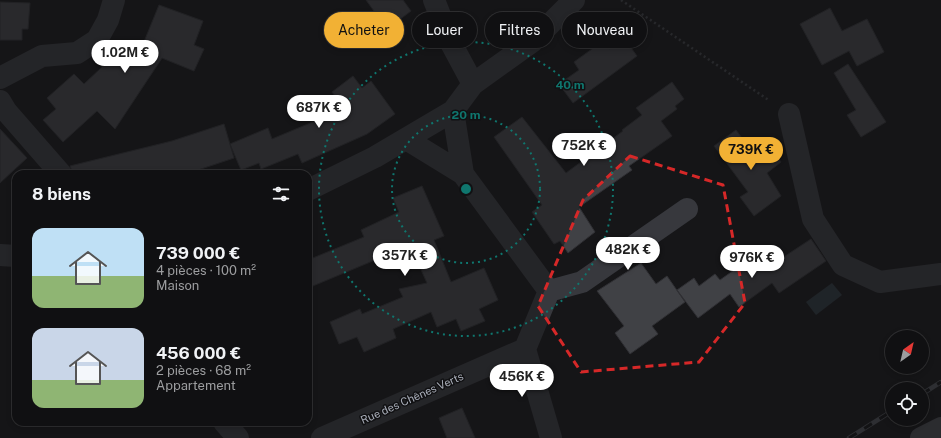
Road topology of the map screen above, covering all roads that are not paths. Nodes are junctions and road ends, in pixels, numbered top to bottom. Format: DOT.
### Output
graph roads {
  1 [pos="114,0"];
  2 [pos="434,0"];
  3 [pos="574,0"];
  4 [pos="0,78"];
  5 [pos="473,84"];
  6 [pos="0,101"];
  7 [pos="453,111"];
  8 [pos="789,114"];
  9 [pos="406,139"];
  10 [pos="57,170"];
  11 [pos="463,174"];
  12 [pos="312,188"];
  13 [pos="687,209"];
  14 [pos="0,255"];
  15 [pos="12,256"];
  16 [pos="941,274"];
  17 [pos="549,291"];
  18 [pos="525,349"];
  19 [pos="228,426"];
  20 [pos="941,428"];
  21 [pos="238,438"];
  22 [pos="322,438"];
  23 [pos="551,438"];
  24 [pos="921,438"];
  1 -- 4 [label="street"];
  2 -- 5 [label="street"];
  3 -- 5 [label="street"];
  5 -- 7 [label="street"];
  6 -- 10 [label="street"];
  7 -- 9 [label="street"];
  7 -- 11 [label="street"];
  8 -- 16 [label="street"];
  9 -- 11 [label="street"];
  9 -- 12 [label="street"];
  11 -- 17 [label="street"];
  13 -- 17 [label="street"];
  14 -- 15 [label="street"];
  17 -- 18 [label="street"];
  18 -- 22 [label="street, Rue des Chênes Verts"];
  18 -- 23 [label="street"];
  19 -- 21 [label="street"];
  20 -- 24 [label="main road"];
}
